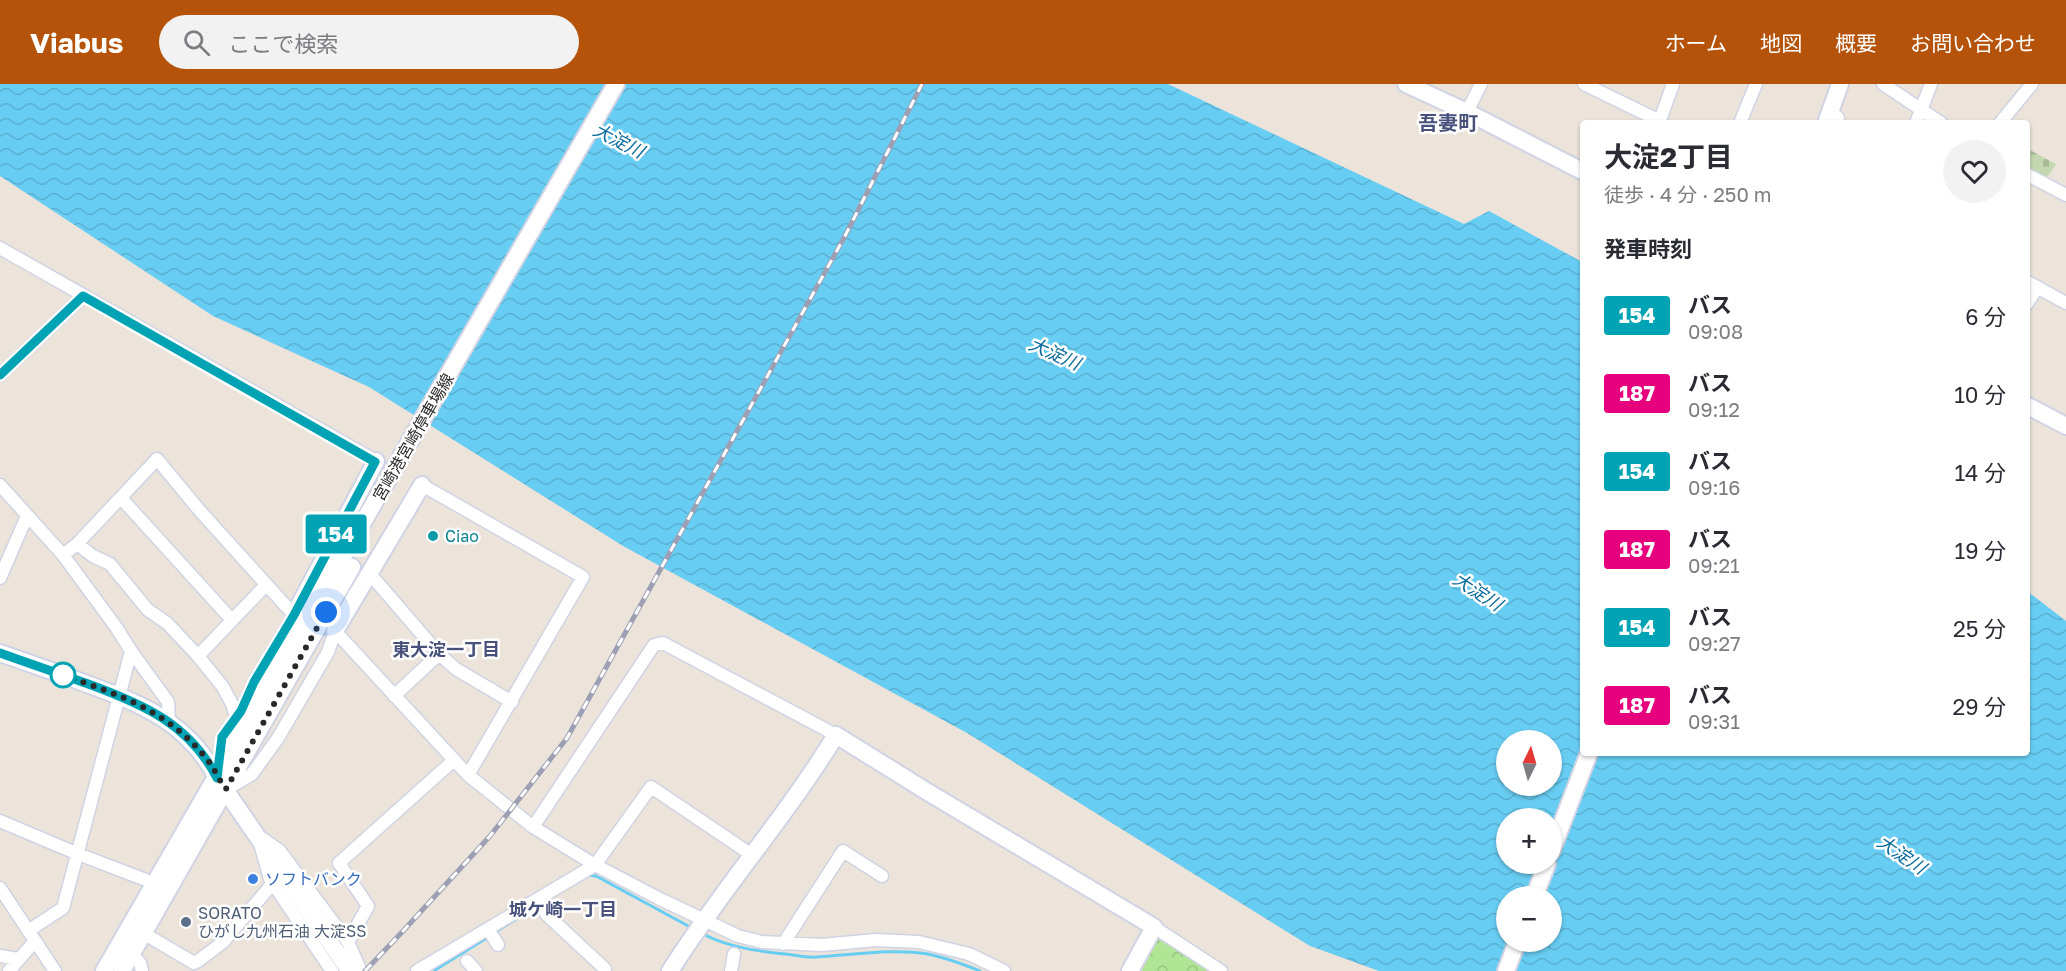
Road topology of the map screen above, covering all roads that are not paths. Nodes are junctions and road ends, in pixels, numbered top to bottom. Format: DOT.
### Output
graph roads {
  1 [pos="616,84"];
  2 [pos="628,84"];
  3 [pos="1406,84"];
  4 [pos="1481,84"];
  5 [pos="1584,84"];
  6 [pos="1673,84"];
  7 [pos="1756,84"];
  8 [pos="1840,84"];
  9 [pos="1882,84"];
  10 [pos="1931,84"];
  11 [pos="2032,84"];
  12 [pos="1921,110"];
  13 [pos="1467,112"];
  14 [pos="1831,119"];
  15 [pos="1655,120"];
  16 [pos="1660,120"];
  17 [pos="1741,120"];
  18 [pos="1917,120"];
  19 [pos="1936,120"];
  20 [pos="2002,120"];
  21 [pos="1580,170"];
  22 [pos="2030,176"];
  23 [pos="2066,195"];
  24 [pos="0,248"];
  25 [pos="2032,284"];
  26 [pos="83,296"];
  27 [pos="2066,303"];
  28 [pos="0,375"];
  29 [pos="2030,407"];
  30 [pos="2066,426"];
  31 [pos="412,450"];
  32 [pos="375,462"];
  33 [pos="0,485"];
  34 [pos="422,485"];
  35 [pos="121,498"];
  36 [pos="27,516"];
  37 [pos="77,544"];
  38 [pos="63,555"];
  39 [pos="370,574"];
  40 [pos="0,578"];
  41 [pos="266,585"];
  42 [pos="294,615"];
  43 [pos="231,619"];
  44 [pos="335,632"];
  45 [pos="131,651"];
  46 [pos="0,653"];
  47 [pos="439,654"];
  48 [pos="198,656"];
  49 [pos="118,695"];
  50 [pos="394,696"];
  51 [pos="512,702"];
  52 [pos="236,717"];
  53 [pos="169,721"];
  54 [pos="836,735"];
  55 [pos="1587,756"];
  56 [pos="454,760"];
  57 [pos="468,775"];
  58 [pos="222,783"];
  59 [pos="0,821"];
  60 [pos="1562,823"];
  61 [pos="533,827"];
  62 [pos="257,835"];
  63 [pos="78,854"];
  64 [pos="752,855"];
  65 [pos="595,865"];
  66 [pos="882,876"];
  67 [pos="273,882"];
  68 [pos="154,883"];
  69 [pos="0,888"];
  70 [pos="546,914"];
  71 [pos="705,920"];
  72 [pos="1154,927"];
  73 [pos="489,929"];
  74 [pos="143,933"];
  75 [pos="32,936"];
  76 [pos="348,942"];
  77 [pos="783,944"];
  78 [pos="498,945"];
  79 [pos="1513,952"];
  80 [pos="132,954"];
  81 [pos="734,954"];
  82 [pos="0,956"];
  83 [pos="18,960"];
  84 [pos="467,961"];
  85 [pos="344,970"];
  86 [pos="607,970"];
  87 [pos="9,971"];
  88 [pos="55,971"];
  89 [pos="104,971"];
  90 [pos="122,971"];
  91 [pos="142,971"];
  92 [pos="417,971"];
  93 [pos="476,971"];
  94 [pos="670,971"];
  95 [pos="731,971"];
  96 [pos="1004,971"];
  97 [pos="1130,971"];
  98 [pos="1221,971"];
  99 [pos="1506,971"];
  1 -- 31 [label="street, 宮崎港宮崎停車場線"];
  2 -- 31 [label="street, 宮崎港宮崎停車場線"];
  3 -- 13 [label="street"];
  4 -- 13 [label="street"];
  5 -- 15 [label="street"];
  6 -- 16 [label="street"];
  7 -- 17 [label="street"];
  8 -- 14 [label="street"];
  9 -- 12 [label="street"];
  10 -- 12 [label="street"];
  11 -- 20 [label="street"];
  12 -- 18 [label="street"];
  12 -- 19 [label="street"];
  13 -- 21 [label="street"];
  22 -- 23 [label="street"];
  24 -- 26 [label="street"];
  25 -- 27 [label="street"];
  26 -- 28 [label="street"];
  26 -- 32 [label="street"];
  29 -- 30 [label="street"];
  31 -- 58 [label="street, 宮崎港宮崎停車場線"];
  32 -- 42 [label="street"];
  33 -- 36 [label="street"];
  34 -- 39 [label="street"];
  34 -- 51 [label="street"];
  35 -- 37 [label="street"];
  35 -- 41 [label="street"];
  35 -- 43 [label="street"];
  36 -- 38 [label="street"];
  36 -- 40 [label="street"];
  37 -- 38 [label="street"];
  37 -- 48 [label="street"];
  38 -- 45 [label="street"];
  39 -- 44 [label="street"];
  39 -- 47 [label="street"];
  41 -- 42 [label="street"];
  41 -- 43 [label="street"];
  42 -- 52 [label="street"];
  43 -- 48 [label="street"];
  44 -- 50 [label="street"];
  44 -- 58 [label="street"];
  45 -- 49 [label="street"];
  45 -- 53 [label="street"];
  46 -- 49 [label="street"];
  47 -- 50 [label="street"];
  47 -- 51 [label="street"];
  48 -- 52 [label="street"];
  49 -- 53 [label="street"];
  49 -- 63 [label="street"];
  50 -- 56 [label="street"];
  51 -- 57 [label="street"];
  52 -- 58 [label="street"];
  53 -- 58 [label="street"];
  54 -- 61 [label="street"];
  54 -- 64 [label="street"];
  54 -- 72 [label="street"];
  55 -- 60 [label="street"];
  56 -- 57 [label="street"];
  56 -- 76 [label="street"];
  57 -- 61 [label="street"];
  58 -- 62 [label="street"];
  58 -- 68 [label="street"];
  58 -- 74 [label="street"];
  59 -- 63 [label="street"];
  61 -- 65 [label="street"];
  62 -- 67 [label="street"];
  62 -- 76 [label="street"];
  62 -- 85 [label="street"];
  63 -- 68 [label="street"];
  63 -- 75 [label="street"];
  64 -- 65 [label="street"];
  64 -- 71 [label="street"];
  65 -- 71 [label="street"];
  65 -- 73 [label="street"];
  66 -- 77 [label="street"];
  67 -- 74 [label="street"];
  67 -- 85 [label="street"];
  68 -- 89 [label="street"];
  69 -- 75 [label="street"];
  70 -- 86 [label="street"];
  71 -- 77 [label="street"];
  71 -- 94 [label="street"];
  72 -- 97 [label="street"];
  72 -- 98 [label="street"];
  73 -- 78 [label="street"];
  73 -- 92 [label="street"];
  74 -- 80 [label="street"];
  75 -- 83 [label="street"];
  75 -- 88 [label="street"];
  76 -- 85 [label="street"];
  77 -- 96 [label="street"];
  79 -- 99 [label="street"];
  80 -- 90 [label="street"];
  80 -- 91 [label="street"];
  81 -- 95 [label="street"];
  82 -- 83 [label="street"];
  83 -- 87 [label="street"];
  84 -- 93 [label="street"];
}
